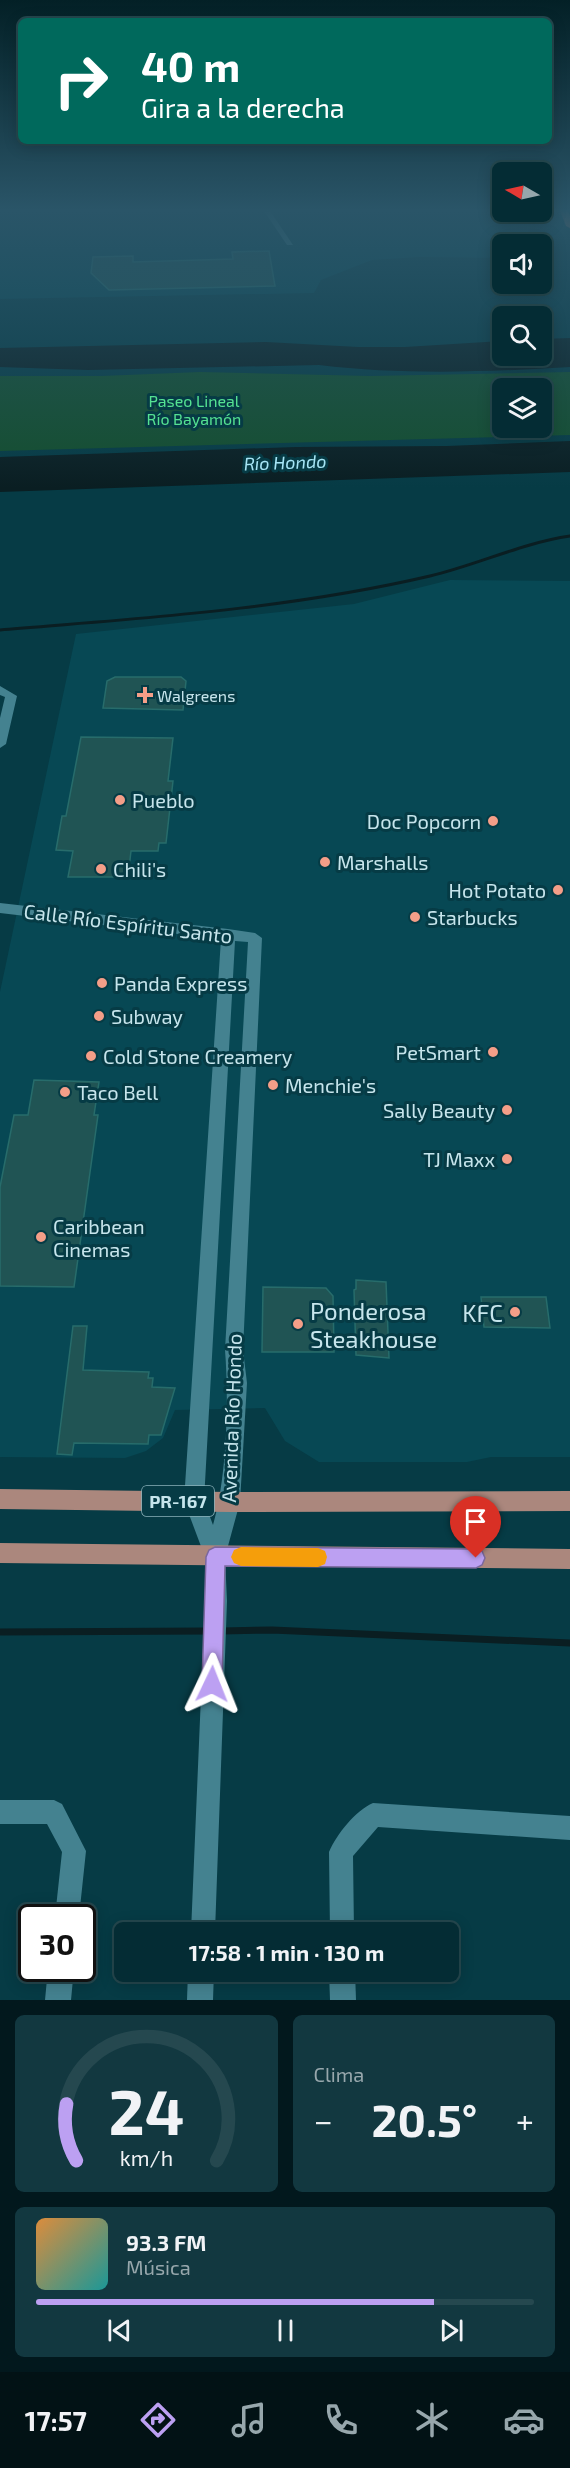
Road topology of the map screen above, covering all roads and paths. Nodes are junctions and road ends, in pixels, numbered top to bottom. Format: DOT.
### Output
graph roads {
  1 [pos="0,690"];
  2 [pos="0,744"];
  3 [pos="0,908"];
  4 [pos="228,934"];
  5 [pos="255,938"];
  6 [pos="0,1499"];
  7 [pos="194,1501"];
  8 [pos="570,1501"];
  9 [pos="230,1502"];
  10 [pos="0,1554"];
  11 [pos="215,1557"];
  12 [pos="570,1559"];
  13 [pos="0,1812"];
  14 [pos="570,1828"];
  15 [pos="68,1904"];
  16 [pos="203,1922"];
  17 [pos="342,1922"];
  18 [pos="60,1982"];
  19 [pos="201,1982"];
  20 [pos="342,1982"];
  21 [pos="58,2000"];
  22 [pos="200,2000"];
  23 [pos="343,2000"];
  1 -- 2 [label="street"];
  3 -- 4 [label="street, Calle Río Espíritu Santo"];
  4 -- 5 [label="street, Calle Río Espíritu Santo"];
  4 -- 7 [label="street, Avenida Río Hondo"];
  5 -- 9 [label="street, Avenida Río Hondo"];
  6 -- 7 [label="main road, PR-167"];
  7 -- 9 [label="main road, PR-167"];
  7 -- 11 [label="street, Avenida Río Hondo"];
  8 -- 9 [label="main road, PR-167"];
  9 -- 11 [label="street, Avenida Río Hondo"];
  10 -- 11 [label="main road"];
  11 -- 12 [label="main road"];
  11 -- 16 [label="street"];
  13 -- 15 [label="street"];
  14 -- 17 [label="street"];
  18 -- 21 [label="street"];
  19 -- 22 [label="street"];
  20 -- 23 [label="street"];
}
